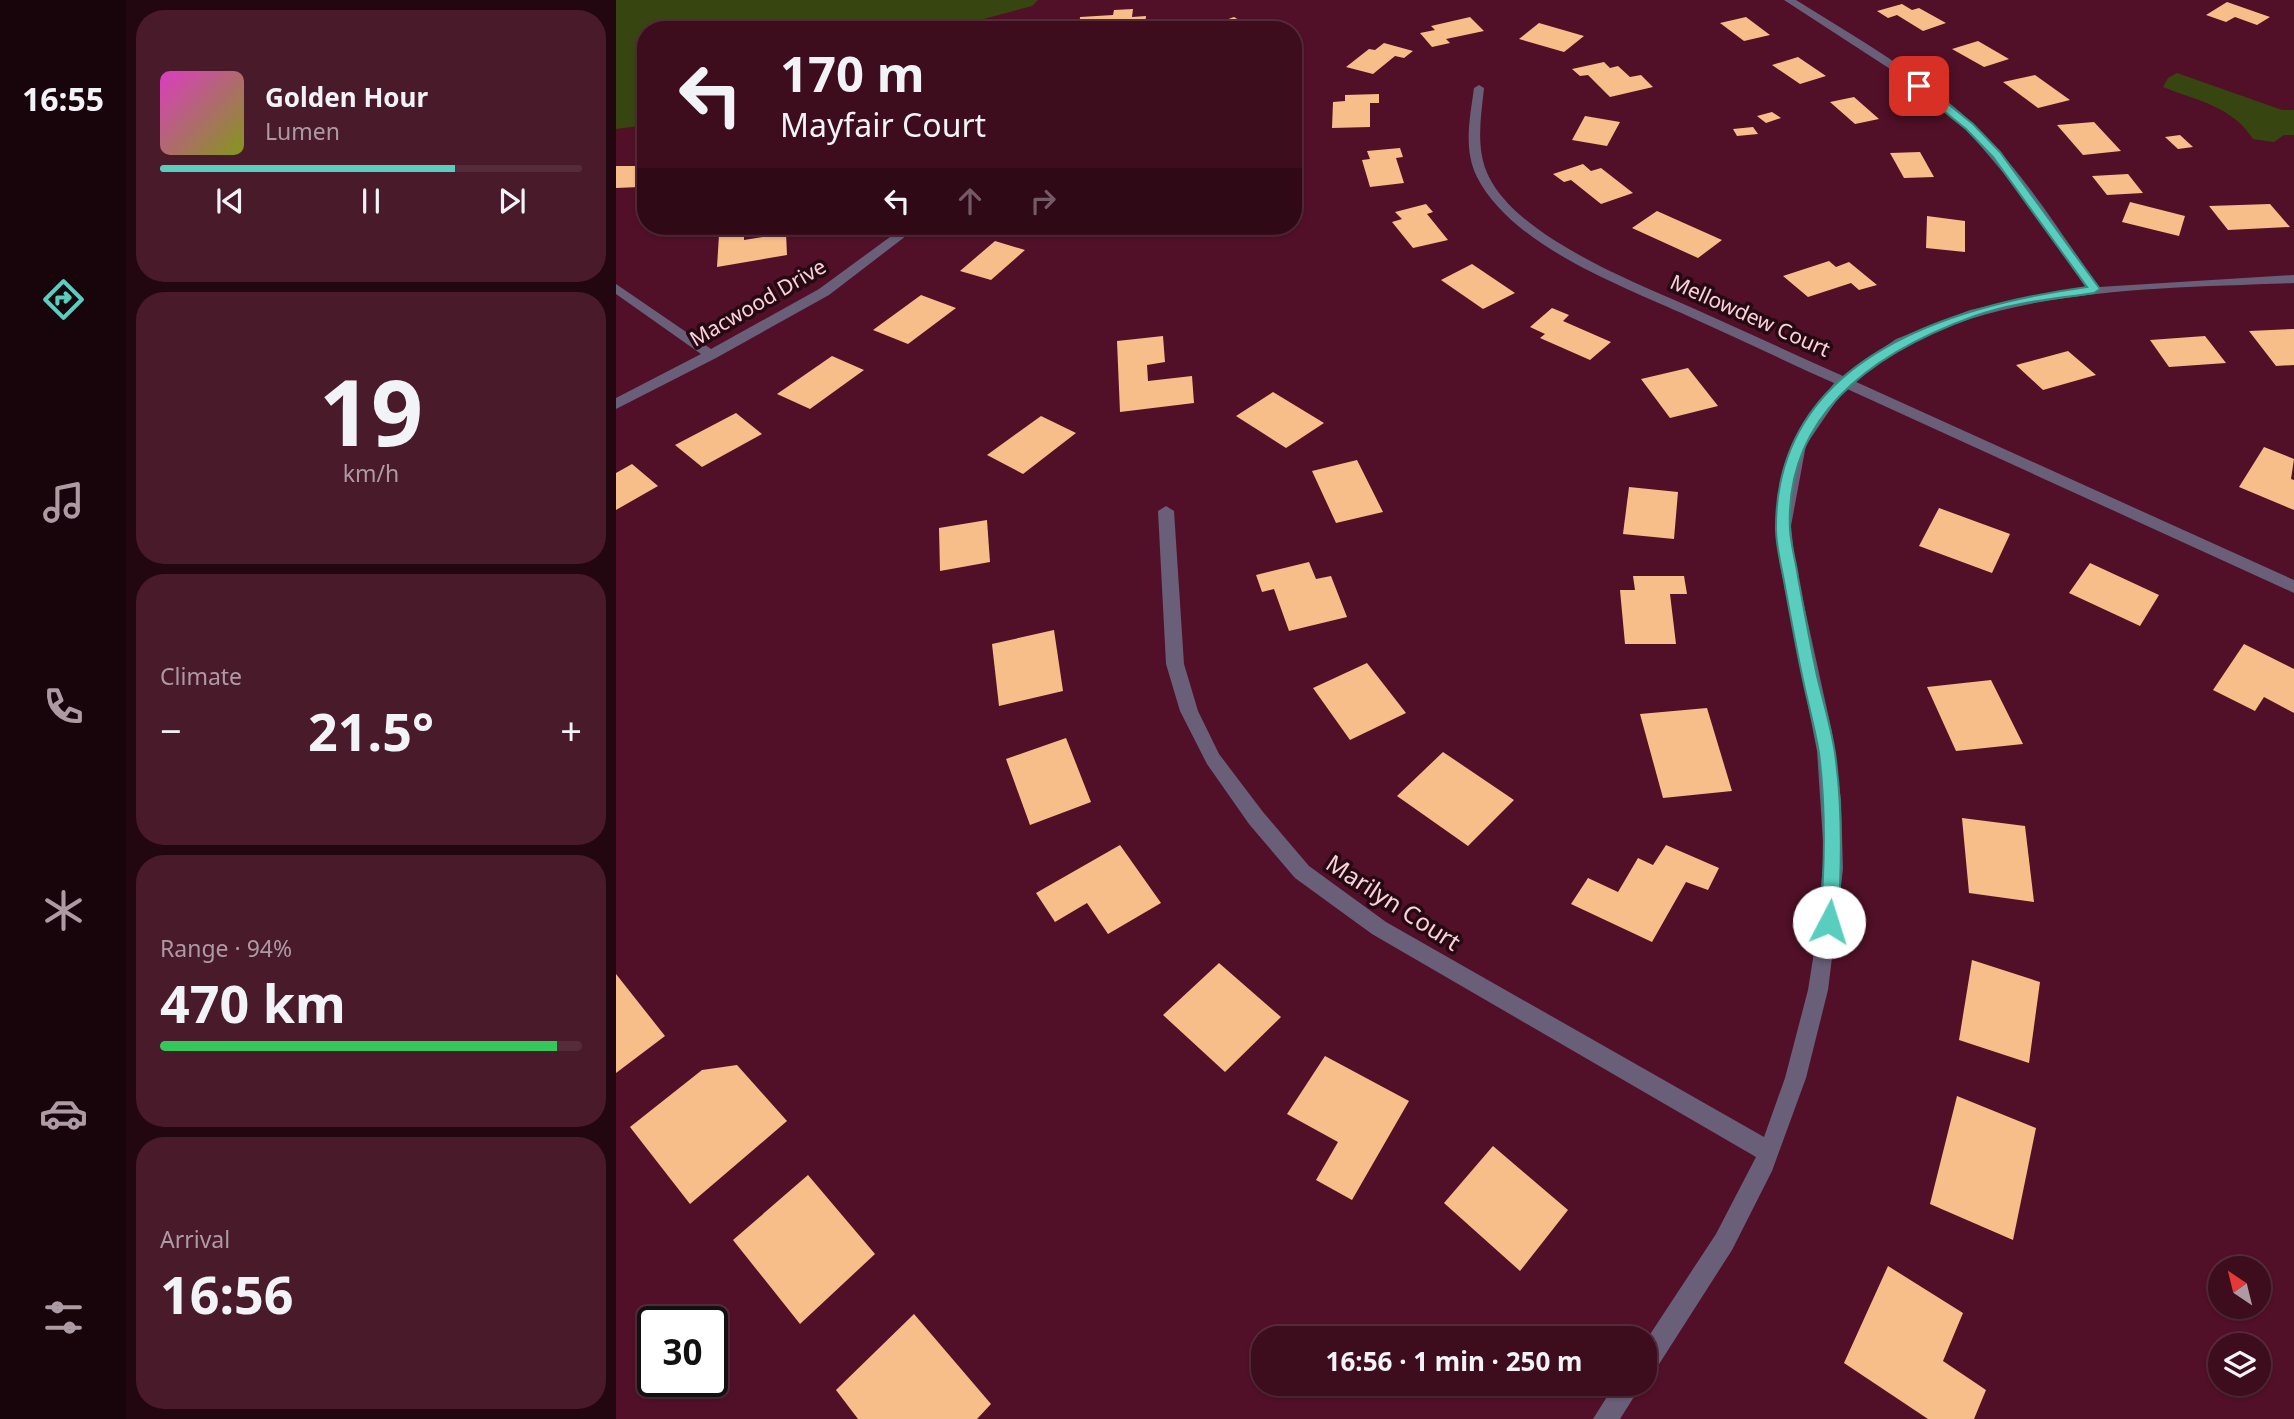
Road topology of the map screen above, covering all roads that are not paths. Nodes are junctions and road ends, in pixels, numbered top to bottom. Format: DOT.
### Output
graph roads {
  1 [pos="1789,0"];
  2 [pos="1479,88"];
  3 [pos="901,235"];
  4 [pos="2294,279"];
  5 [pos="616,288"];
  6 [pos="2094,289"];
  7 [pos="711,355"];
  8 [pos="1845,382"];
  9 [pos="616,404"];
  10 [pos="1166,511"];
  11 [pos="2294,587"];
  12 [pos="1769,1152"];
  13 [pos="1657,1345"];
  14 [pos="1621,1396"];
  15 [pos="1605,1419"];
  1 -- 6 [label="street"];
  2 -- 8 [label="street, Mellowdew Court"];
  3 -- 7 [label="street, Macwood Drive"];
  4 -- 6 [label="street"];
  5 -- 7 [label="street"];
  6 -- 8 [label="street"];
  7 -- 9 [label="street, Macwood Drive"];
  8 -- 11 [label="street, Mellowdew Court"];
  8 -- 12 [label="street"];
  10 -- 12 [label="street, Marilyn Court"];
  12 -- 13 [label="street"];
  14 -- 15 [label="street"];
}
